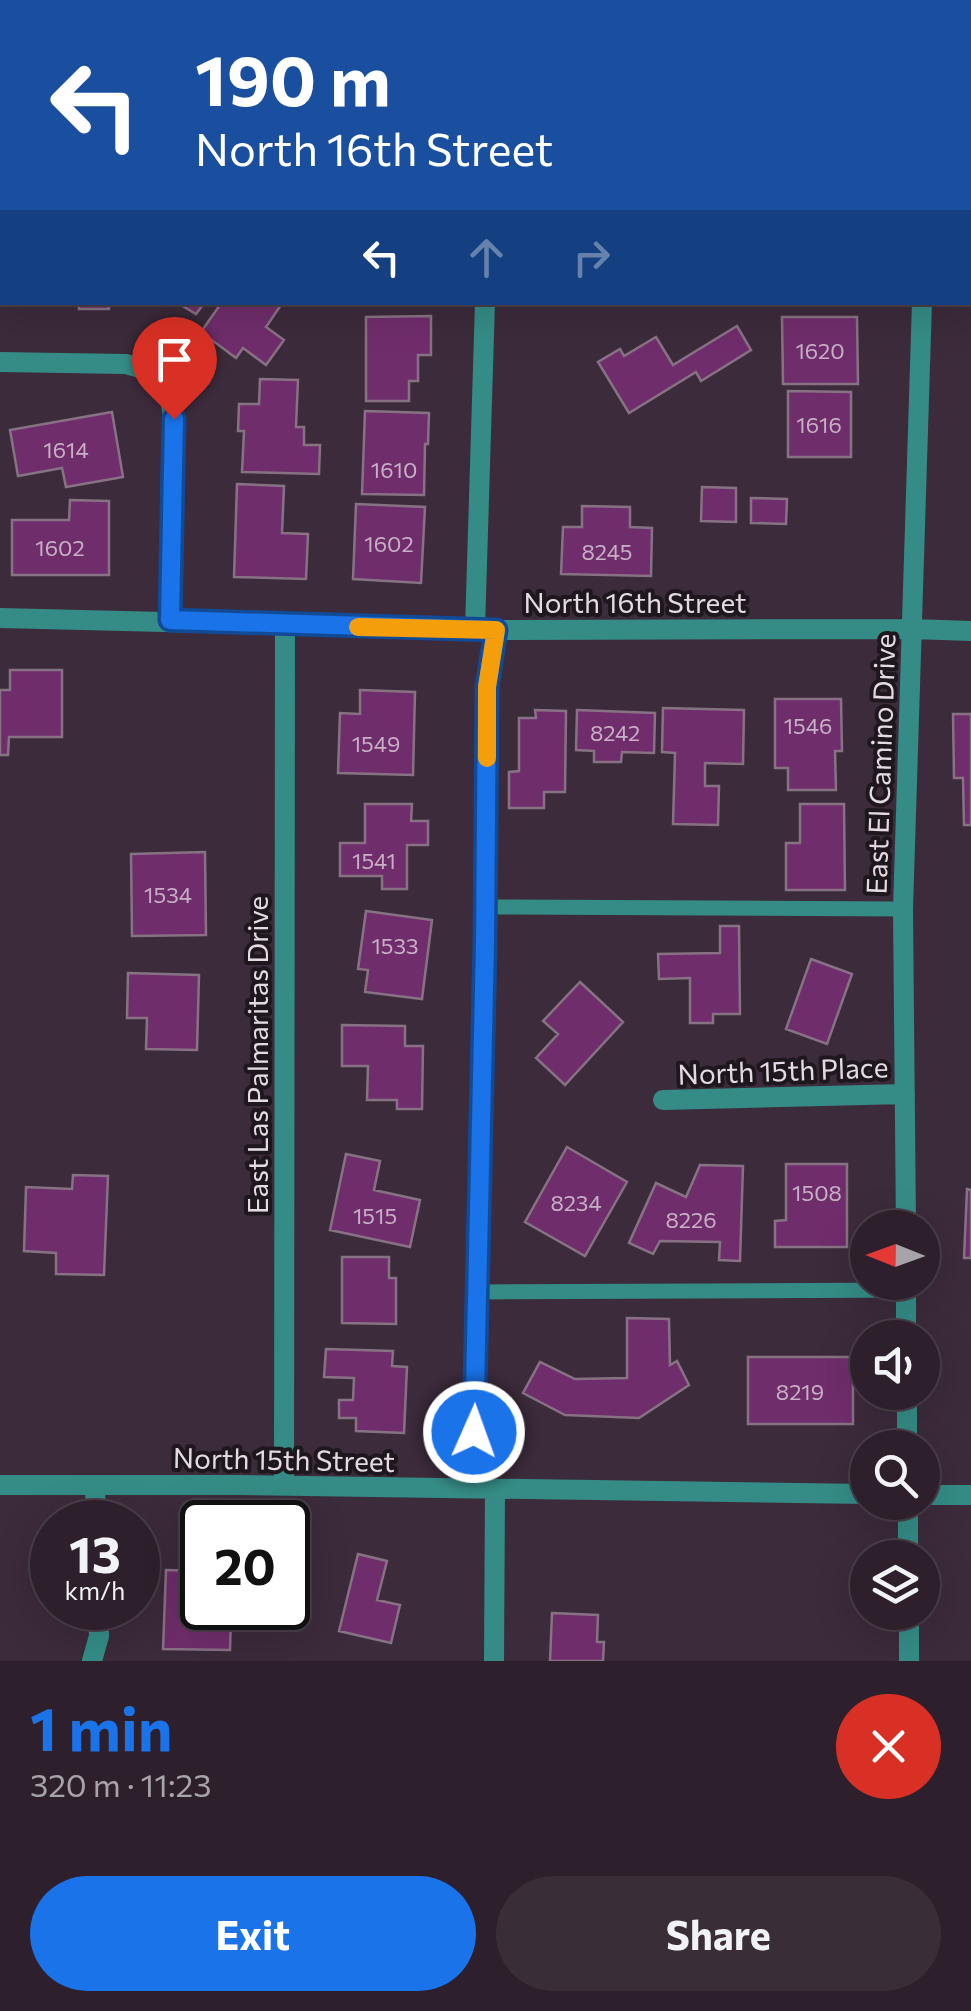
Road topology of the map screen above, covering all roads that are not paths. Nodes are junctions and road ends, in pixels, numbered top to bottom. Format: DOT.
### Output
graph roads {
  1 [pos="485,305"];
  2 [pos="922,305"];
  3 [pos="0,362"];
  4 [pos="0,618"];
  5 [pos="170,620"];
  6 [pos="285,625"];
  7 [pos="912,629"];
  8 [pos="486,630"];
  9 [pos="971,631"];
  10 [pos="486,907"];
  11 [pos="903,909"];
  12 [pos="905,1094"];
  13 [pos="662,1100"];
  14 [pos="906,1210"];
  15 [pos="850,1287"];
  16 [pos="479,1292"];
  17 [pos="95,1484"];
  18 [pos="0,1485"];
  19 [pos="284,1486"];
  20 [pos="495,1489"];
  21 [pos="472,1490"];
  22 [pos="850,1494"];
  23 [pos="940,1495"];
  24 [pos="971,1495"];
  25 [pos="95,1500"];
  26 [pos="99,1630"];
  27 [pos="908,1630"];
  28 [pos="92,1661"];
  29 [pos="494,1661"];
  30 [pos="909,1661"];
  1 -- 8 [label="street"];
  2 -- 7 [label="street, East El Camino Drive"];
  3 -- 5 [label="street"];
  4 -- 5 [label="street, North 16th Street"];
  5 -- 6 [label="street, North 16th Street"];
  6 -- 8 [label="street, North 16th Street"];
  6 -- 19 [label="street, East Las Palmaritas Drive"];
  7 -- 8 [label="street, North 16th Street"];
  7 -- 9 [label="street, North 16th Street"];
  7 -- 11 [label="street, East El Camino Drive"];
  8 -- 10 [label="lane"];
  10 -- 11 [label="lane"];
  10 -- 16 [label="lane"];
  11 -- 12 [label="street, East El Camino Drive"];
  12 -- 13 [label="street, North 15th Place"];
  12 -- 14 [label="street, East El Camino Drive"];
  15 -- 16 [label="lane"];
  16 -- 21 [label="lane"];
  17 -- 18 [label="street, North 15th Street"];
  17 -- 19 [label="street, North 15th Street"];
  17 -- 25 [label="street"];
  19 -- 21 [label="street, North 15th Street"];
  20 -- 21 [label="street, North 15th Street"];
  20 -- 22 [label="street, North 15th Street"];
  20 -- 29 [label="street"];
  23 -- 24 [label="street"];
  26 -- 28 [label="street"];
  27 -- 30 [label="street"];
}
